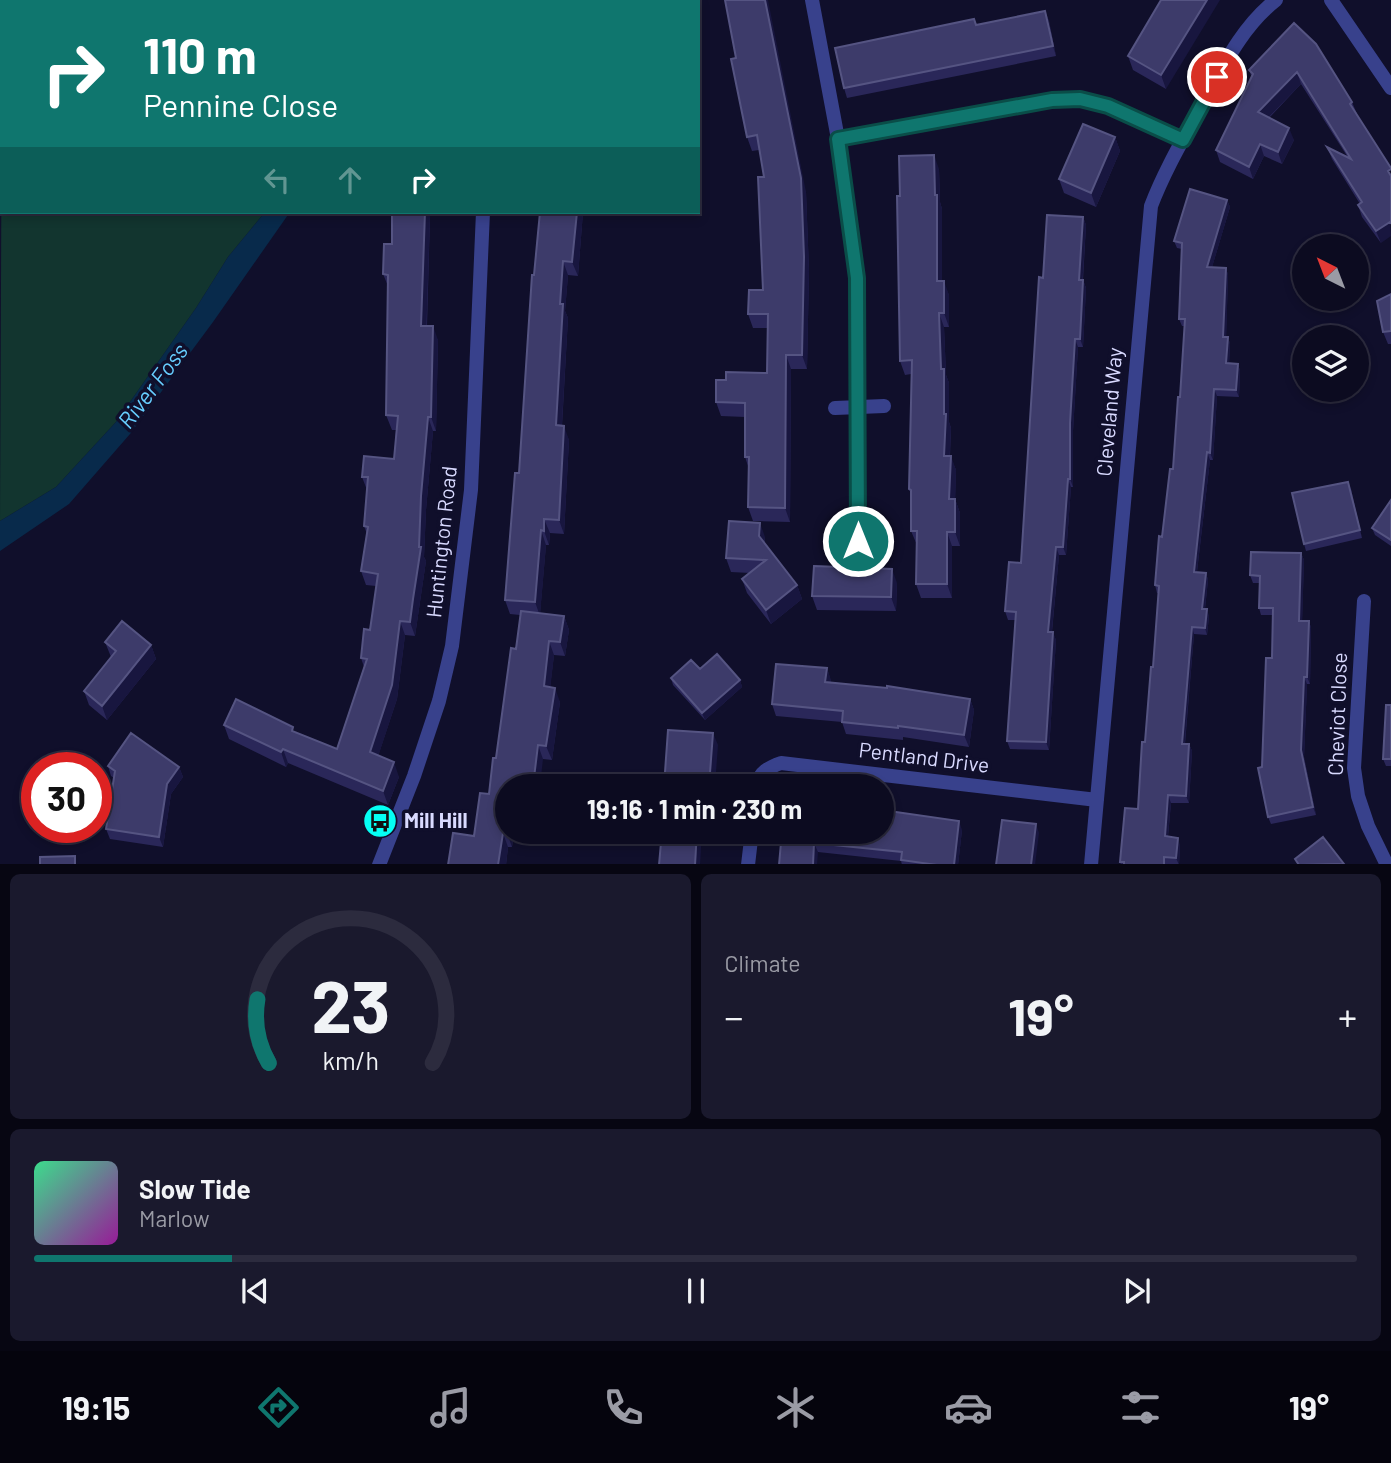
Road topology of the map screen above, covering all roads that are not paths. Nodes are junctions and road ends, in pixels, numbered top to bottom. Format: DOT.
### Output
graph roads {
  1 [pos="812,0"];
  2 [pos="1276,0"];
  3 [pos="1331,0"];
  4 [pos="1391,88"];
  5 [pos="838,139"];
  6 [pos="1183,140"];
  7 [pos="484,214"];
  8 [pos="884,406"];
  9 [pos="857,407"];
  10 [pos="835,408"];
  11 [pos="830,540"];
  12 [pos="858,541"];
  13 [pos="880,542"];
  14 [pos="1364,601"];
  15 [pos="762,774"];
  16 [pos="875,774"];
  17 [pos="894,776"];
  18 [pos="1097,800"];
  19 [pos="750,844"];
  20 [pos="379,864"];
  21 [pos="748,864"];
  22 [pos="1091,864"];
  23 [pos="1387,864"];
  1 -- 5 [label="street"];
  2 -- 6 [label="street, Cleveland Way"];
  3 -- 4 [label="street"];
  5 -- 6 [label="street"];
  5 -- 9 [label="street"];
  6 -- 18 [label="street, Cleveland Way"];
  7 -- 20 [label="street, Huntington Road"];
  8 -- 9 [label="street"];
  9 -- 10 [label="street"];
  9 -- 12 [label="street"];
  11 -- 12 [label="street"];
  12 -- 13 [label="street"];
  14 -- 23 [label="street, Cheviot Close"];
  15 -- 16 [label="street, Pentland Drive"];
  17 -- 18 [label="street, Pentland Drive"];
  18 -- 22 [label="street, Cleveland Way"];
  19 -- 21 [label="street"];
}
